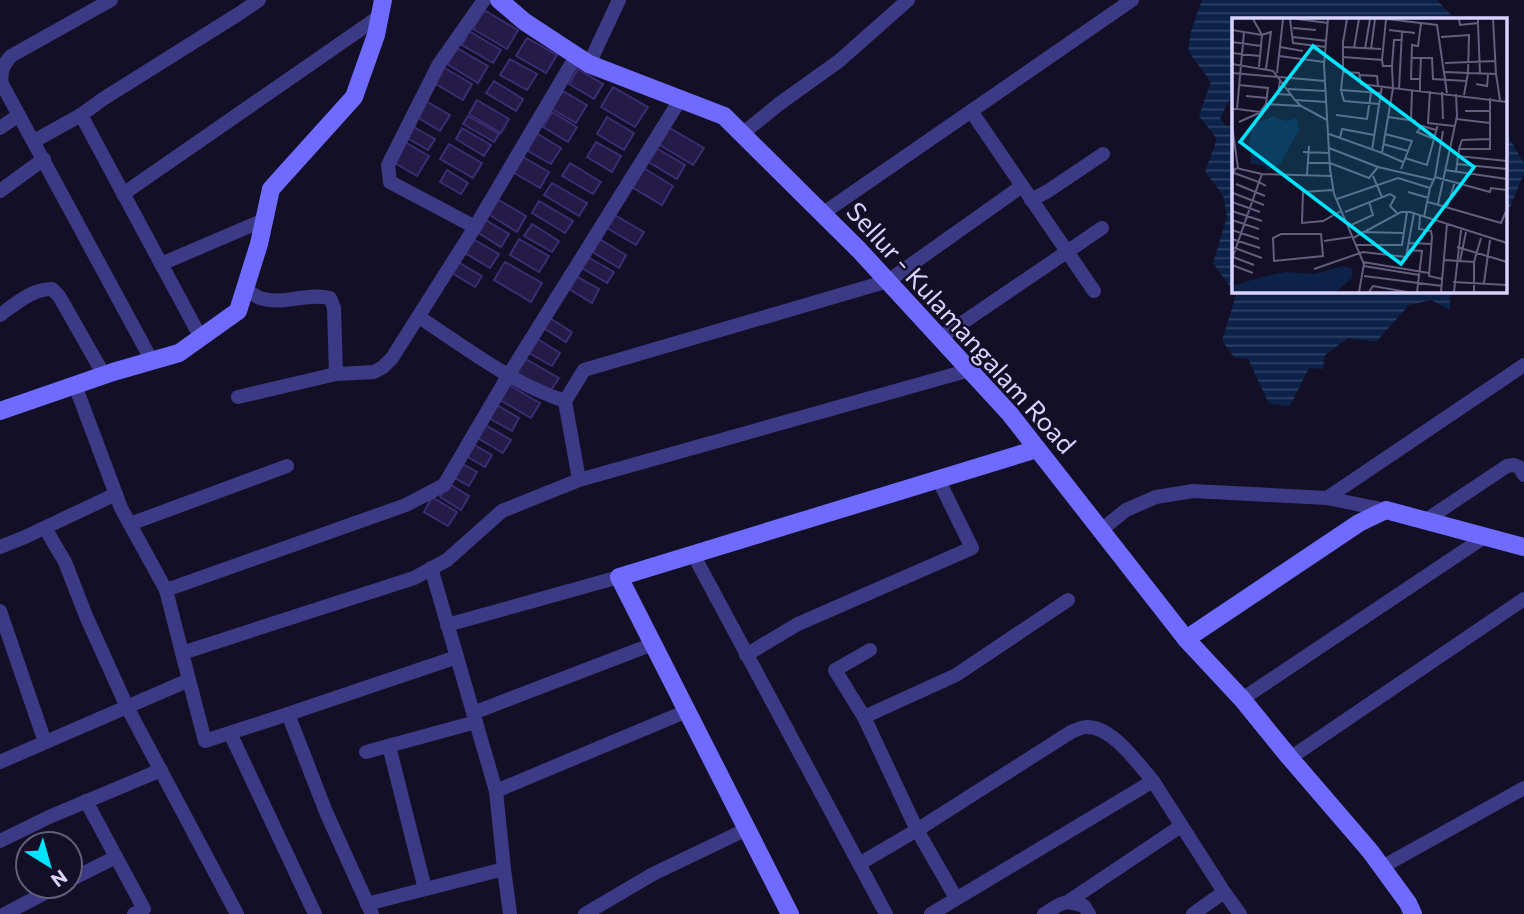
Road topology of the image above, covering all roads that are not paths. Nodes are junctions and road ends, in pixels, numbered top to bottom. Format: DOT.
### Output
graph roads {
  1 [pos="111,0"];
  2 [pos="259,0"];
  3 [pos="484,0"];
  4 [pos="499,0"];
  5 [pos="619,0"];
  6 [pos="908,0"];
  7 [pos="1132,0"];
  8 [pos="381,8"];
  9 [pos="583,60"];
  10 [pos="1,65"];
  11 [pos="680,100"];
  12 [pos="971,111"];
  13 [pos="19,114"];
  14 [pos="81,115"];
  15 [pos="0,128"];
  16 [pos="742,134"];
  17 [pos="33,141"];
  18 [pos="1103,154"];
  19 [pos="44,159"];
  20 [pos="1022,186"];
  21 [pos="0,191"];
  22 [pos="123,194"];
  23 [pos="1031,200"];
  24 [pos="822,214"];
  25 [pos="264,220"];
  26 [pos="475,227"];
  27 [pos="1102,228"];
  28 [pos="1066,251"];
  29 [pos="161,264"];
  30 [pos="888,281"];
  31 [pos="245,289"];
  32 [pos="1094,291"];
  33 [pos="0,315"];
  34 [pos="419,317"];
  35 [pos="201,338"];
  36 [pos="940,338"];
  37 [pos="152,361"];
  38 [pos="1524,365"];
  39 [pos="970,370"];
  40 [pos="336,374"];
  41 [pos="104,375"];
  42 [pos="509,376"];
  43 [pos="75,385"];
  44 [pos="238,397"];
  45 [pos="565,401"];
  46 [pos="0,411"];
  47 [pos="1037,449"];
  48 [pos="287,466"];
  49 [pos="1524,475"];
  50 [pos="938,479"];
  51 [pos="579,480"];
  52 [pos="116,494"];
  53 [pos="1327,498"];
  54 [pos="1386,510"];
  55 [pos="1426,520"];
  56 [pos="130,524"];
  57 [pos="45,528"];
  58 [pos="1101,530"];
  59 [pos="1486,536"];
  60 [pos="0,547"];
  61 [pos="1524,547"];
  62 [pos="693,554"];
  63 [pos="431,568"];
  64 [pos="619,577"];
  65 [pos="166,590"];
  66 [pos="1524,599"];
  67 [pos="1068,600"];
  68 [pos="0,611"];
  69 [pos="447,625"];
  70 [pos="1186,639"];
  71 [pos="653,644"];
  72 [pos="870,650"];
  73 [pos="182,653"];
  74 [pos="746,654"];
  75 [pos="457,657"];
  76 [pos="189,680"];
  77 [pos="1242,699"];
  78 [pos="127,707"];
  79 [pos="687,711"];
  80 [pos="288,715"];
  81 [pos="864,717"];
  82 [pos="474,718"];
  83 [pos="230,733"];
  84 [pos="46,742"];
  85 [pos="389,746"];
  86 [pos="366,752"];
  87 [pos="1290,758"];
  88 [pos="0,762"];
  89 [pos="161,770"];
  90 [pos="1153,781"];
  91 [pos="1524,788"];
  92 [pos="496,791"];
  93 [pos="86,801"];
  94 [pos="1181,826"];
  95 [pos="747,829"];
  96 [pos="917,830"];
  97 [pos="0,841"];
  98 [pos="116,857"];
  99 [pos="859,864"];
  100 [pos="1382,867"];
  101 [pos="504,869"];
  102 [pos="84,873"];
  103 [pos="425,889"];
  104 [pos="1224,892"];
  105 [pos="956,898"];
  106 [pos="32,900"];
  107 [pos="1069,901"];
  108 [pos="369,909"];
  109 [pos="142,912"];
  110 [pos="592,912"];
  111 [pos="5,914"];
  112 [pos="237,914"];
  113 [pos="314,914"];
  114 [pos="510,914"];
  115 [pos="790,914"];
  116 [pos="886,914"];
  117 [pos="932,914"];
  118 [pos="1044,914"];
  119 [pos="1089,914"];
  120 [pos="1193,914"];
  121 [pos="1240,914"];
  122 [pos="1413,914"];
  1 -- 10 [label="street"];
  2 -- 14 [label="street"];
  3 -- 26 [label="street"];
  4 -- 9 [label="street, Sellur - Kulamangalam Road"];
  5 -- 9 [label="street"];
  6 -- 16 [label="street"];
  7 -- 12 [label="street"];
  8 -- 22 [label="street"];
  8 -- 25 [label="street"];
  9 -- 11 [label="street, Sellur - Kulamangalam Road"];
  9 -- 26 [label="street"];
  10 -- 13 [label="street"];
  11 -- 16 [label="street, Sellur - Kulamangalam Road"];
  11 -- 42 [label="street"];
  12 -- 20 [label="street"];
  12 -- 24 [label="street"];
  13 -- 15 [label="street"];
  13 -- 17 [label="street"];
  14 -- 17 [label="street"];
  14 -- 22 [label="street"];
  16 -- 24 [label="street, Sellur - Kulamangalam Road"];
  17 -- 19 [label="street"];
  18 -- 23 [label="street"];
  19 -- 21 [label="street"];
  19 -- 37 [label="street"];
  20 -- 23 [label="street"];
  20 -- 30 [label="street"];
  22 -- 29 [label="street"];
  23 -- 28 [label="street"];
  24 -- 30 [label="street, Sellur - Kulamangalam Road"];
  25 -- 29 [label="street"];
  25 -- 31 [label="street"];
  26 -- 34 [label="street"];
  27 -- 28 [label="street"];
  28 -- 32 [label="street"];
  28 -- 36 [label="street"];
  29 -- 35 [label="street"];
  30 -- 36 [label="street, Sellur - Kulamangalam Road"];
  30 -- 45 [label="street"];
  31 -- 35 [label="street"];
  31 -- 40 [label="street"];
  33 -- 41 [label="street"];
  34 -- 40 [label="street"];
  34 -- 42 [label="street"];
  35 -- 37 [label="street"];
  36 -- 39 [label="street, Sellur - Kulamangalam Road"];
  37 -- 41 [label="street"];
  38 -- 53 [label="street"];
  39 -- 47 [label="street, Sellur - Kulamangalam Road"];
  39 -- 51 [label="street"];
  40 -- 44 [label="street"];
  41 -- 43 [label="street"];
  42 -- 45 [label="street"];
  42 -- 65 [label="street"];
  43 -- 46 [label="street"];
  43 -- 52 [label="street"];
  45 -- 51 [label="street"];
  47 -- 50 [label="street"];
  47 -- 58 [label="street, Sellur - Kulamangalam Road"];
  48 -- 56 [label="street"];
  49 -- 55 [label="street"];
  50 -- 62 [label="street"];
  50 -- 74 [label="street"];
  51 -- 63 [label="street"];
  52 -- 56 [label="street"];
  52 -- 57 [label="street"];
  53 -- 54 [label="street"];
  53 -- 58 [label="street"];
  54 -- 55 [label="street"];
  54 -- 70 [label="street"];
  55 -- 59 [label="street"];
  56 -- 65 [label="street"];
  57 -- 60 [label="street"];
  57 -- 78 [label="street"];
  58 -- 70 [label="street, Sellur - Kulamangalam Road"];
  59 -- 61 [label="street"];
  59 -- 77 [label="street"];
  62 -- 64 [label="street"];
  62 -- 74 [label="street"];
  63 -- 69 [label="street"];
  63 -- 73 [label="street"];
  64 -- 69 [label="street"];
  64 -- 71 [label="street"];
  65 -- 73 [label="street"];
  66 -- 87 [label="street"];
  67 -- 81 [label="street"];
  68 -- 84 [label="street"];
  69 -- 75 [label="street"];
  70 -- 77 [label="street, Sellur - Kulamangalam Road"];
  71 -- 79 [label="street"];
  71 -- 82 [label="street"];
  72 -- 81 [label="street"];
  73 -- 76 [label="street"];
  74 -- 99 [label="street"];
  75 -- 80 [label="street"];
  75 -- 82 [label="street"];
  76 -- 78 [label="street"];
  76 -- 83 [label="street"];
  77 -- 87 [label="street, Sellur - Kulamangalam Road"];
  78 -- 84 [label="street"];
  78 -- 89 [label="street"];
  79 -- 92 [label="street"];
  79 -- 95 [label="street"];
  80 -- 83 [label="street"];
  80 -- 108 [label="street"];
  81 -- 96 [label="street"];
  82 -- 85 [label="street"];
  82 -- 92 [label="street"];
  83 -- 113 [label="street"];
  84 -- 88 [label="street"];
  85 -- 86 [label="street"];
  85 -- 103 [label="street"];
  87 -- 100 [label="street, Sellur - Kulamangalam Road"];
  89 -- 93 [label="street"];
  89 -- 112 [label="street"];
  90 -- 94 [label="street"];
  90 -- 96 [label="street"];
  90 -- 105 [label="street"];
  91 -- 100 [label="street"];
  92 -- 101 [label="street"];
  93 -- 97 [label="street"];
  93 -- 98 [label="street"];
  94 -- 104 [label="street"];
  94 -- 107 [label="street"];
  95 -- 110 [label="street"];
  95 -- 115 [label="street"];
  96 -- 99 [label="street"];
  96 -- 105 [label="street"];
  98 -- 102 [label="street"];
  98 -- 109 [label="street"];
  99 -- 116 [label="street"];
  100 -- 122 [label="street, Sellur - Kulamangalam Road"];
  101 -- 103 [label="street"];
  101 -- 114 [label="street"];
  103 -- 108 [label="street"];
  104 -- 120 [label="street"];
  104 -- 121 [label="street"];
  105 -- 117 [label="street"];
  106 -- 111 [label="street"];
  107 -- 118 [label="street"];
  107 -- 119 [label="street"];
}
